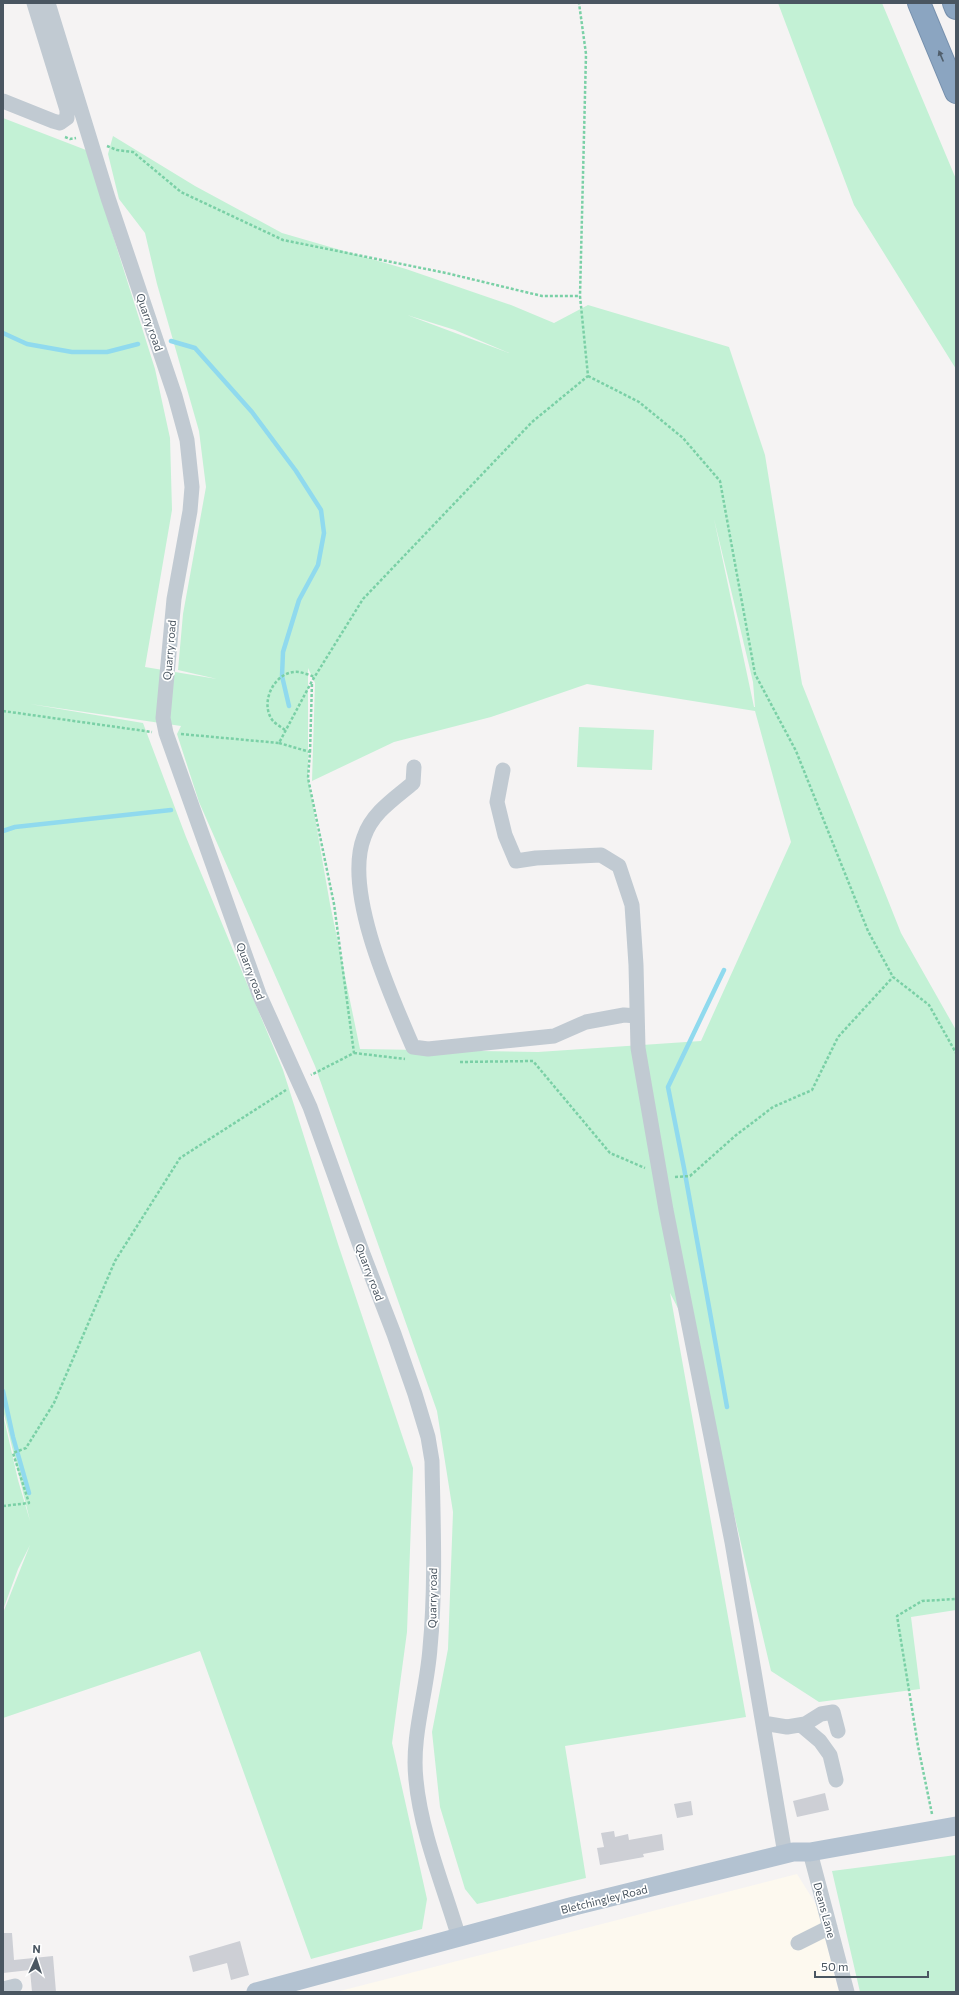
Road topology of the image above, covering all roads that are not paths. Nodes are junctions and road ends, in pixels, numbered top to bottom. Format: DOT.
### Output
graph roads {
  1 [pos="34,3"];
  2 [pos="48,3"];
  3 [pos="918,3"];
  4 [pos="954,3"];
  5 [pos="956,8"];
  6 [pos="956,92"];
  7 [pos="3,101"];
  8 [pos="414,767"];
  9 [pos="503,770"];
  10 [pos="637,1016"];
  11 [pos="763,1723"];
  12 [pos="802,1725"];
  13 [pos="838,1731"];
  14 [pos="836,1780"];
  15 [pos="946,1828"];
  16 [pos="810,1852"];
  17 [pos="785,1854"];
  18 [pos="830,1927"];
  19 [pos="460,1938"];
  20 [pos="798,1944"];
  21 [pos="267,1990"];
  22 [pos="847,1992"];
  1 -- 7 [label="street"];
  2 -- 19 [label="street, Quarry road"];
  6 -- 3 [label="highway, one-way"];
  4 -- 5 [label="highway"];
  8 -- 10 [label="street"];
  9 -- 10 [label="street"];
  10 -- 11 [label="street"];
  11 -- 12 [label="street"];
  11 -- 17 [label="street"];
  12 -- 13 [label="street"];
  12 -- 14 [label="street"];
  15 -- 16 [label="main road, Bletchingley Road"];
  16 -- 17 [label="main road, Bletchingley Road"];
  16 -- 18 [label="street, Deans Lane"];
  17 -- 19 [label="main road, Bletchingley Road"];
  18 -- 20 [label="street"];
  18 -- 22 [label="street, Deans Lane"];
  19 -- 21 [label="main road, Bletchingley Road"];
}
